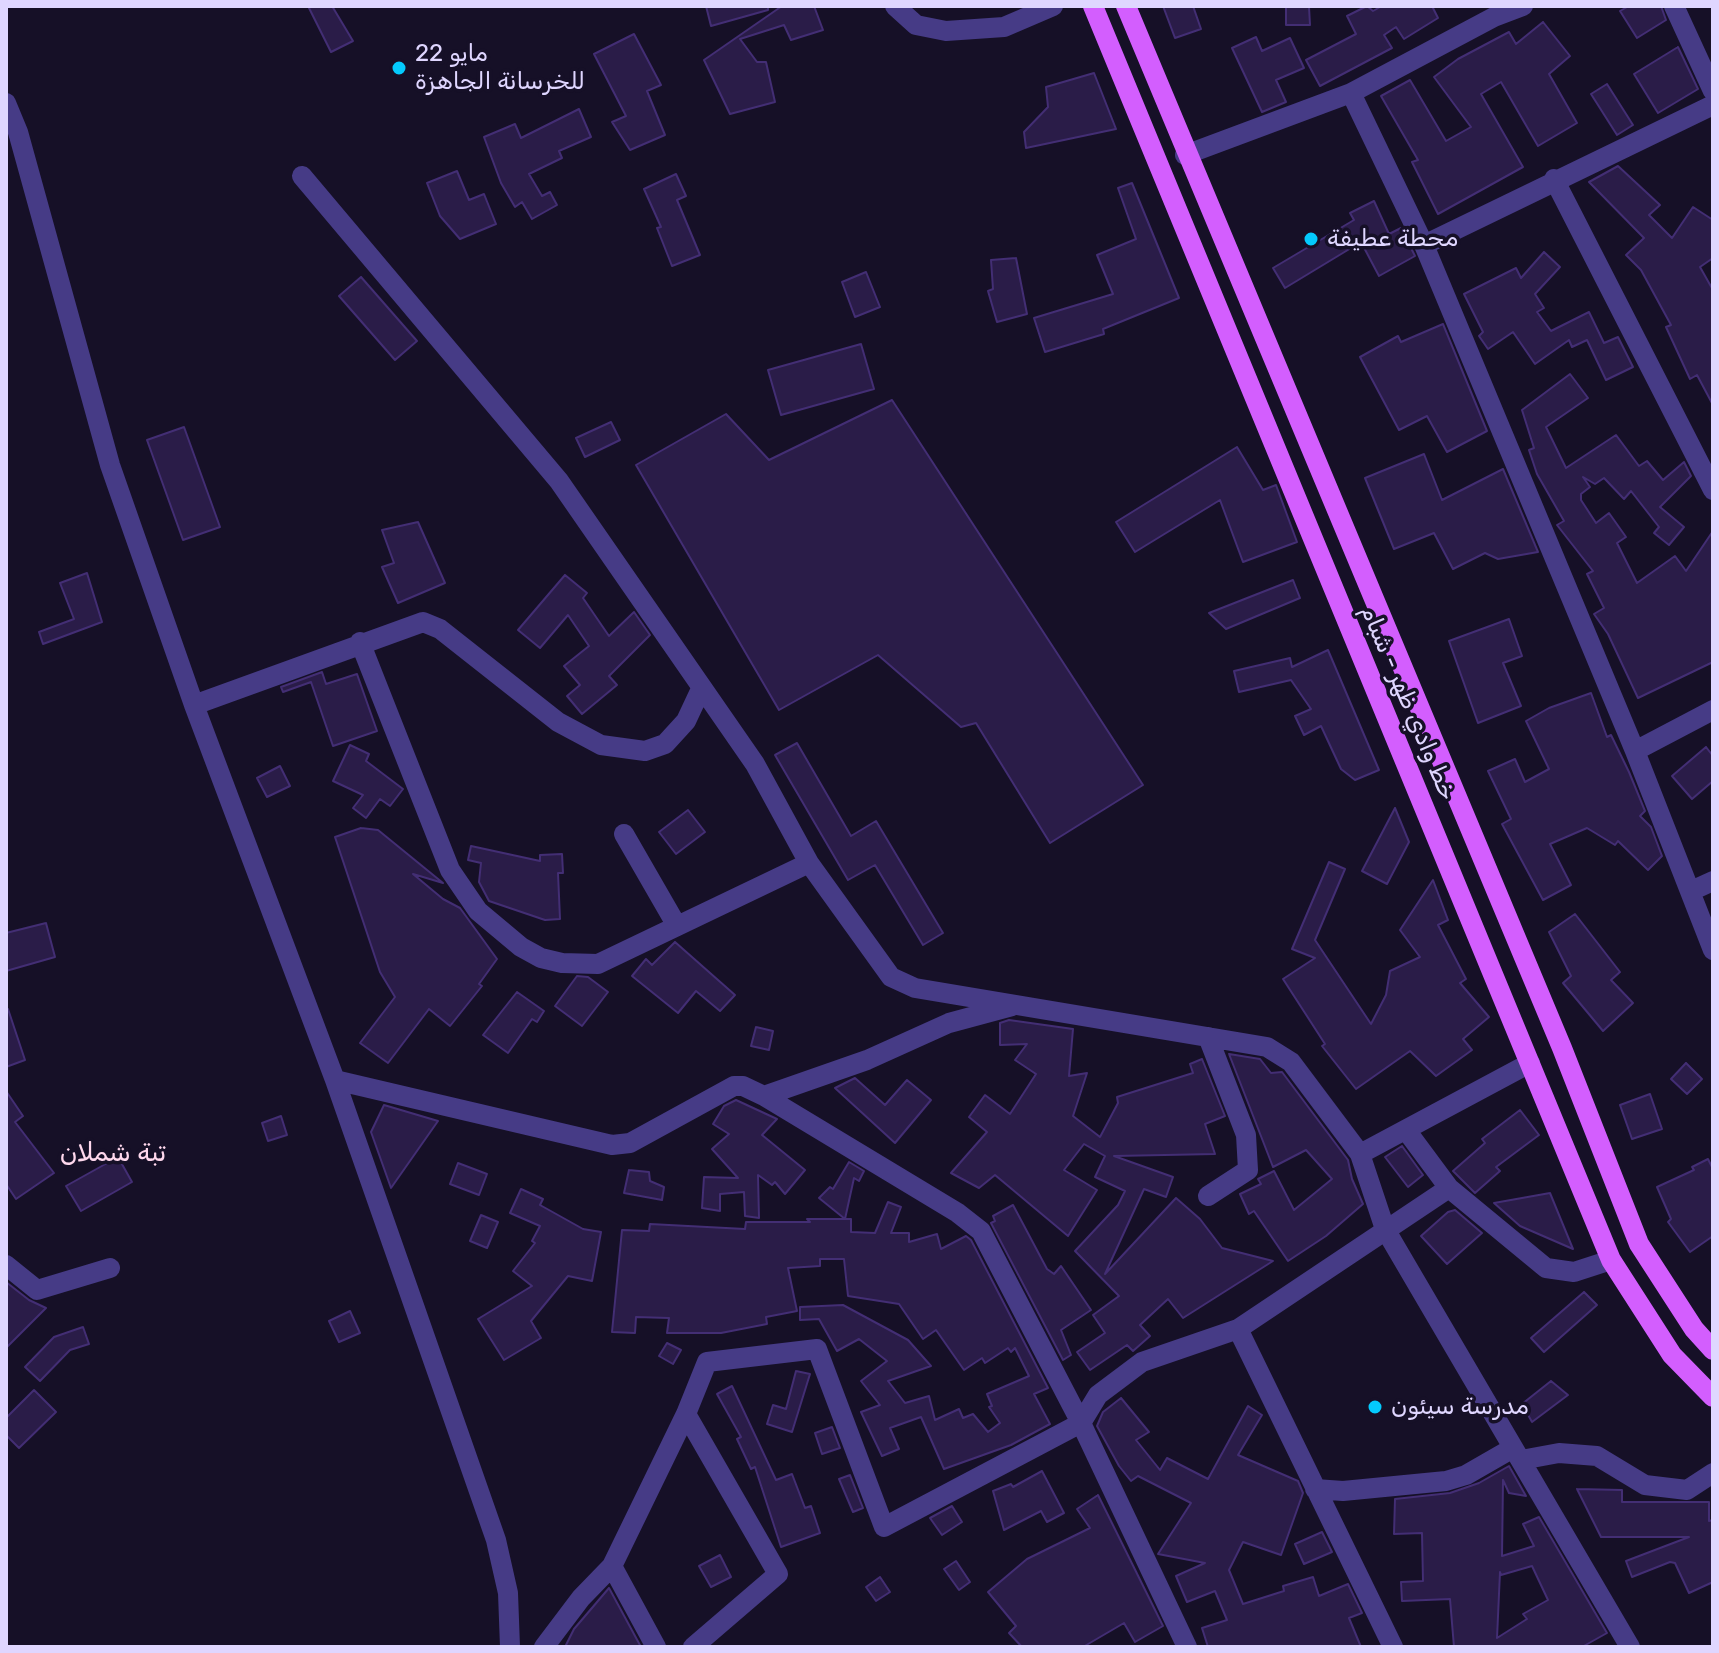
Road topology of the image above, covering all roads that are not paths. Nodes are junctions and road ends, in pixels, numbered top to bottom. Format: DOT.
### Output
graph roads {
  1 [pos="895,6"];
  2 [pos="1053,6"];
  3 [pos="1093,6"];
  4 [pos="1126,6"];
  5 [pos="1523,6"];
  6 [pos="1674,6"];
  7 [pos="1492,11"];
  8 [pos="1713,91"];
  9 [pos="1351,93"];
  10 [pos="6,103"];
  11 [pos="1713,105"];
  12 [pos="1185,155"];
  13 [pos="302,176"];
  14 [pos="1554,179"];
  15 [pos="1424,245"];
  16 [pos="1713,490"];
  17 [pos="360,642"];
  18 [pos="701,689"];
  19 [pos="194,705"];
  20 [pos="1713,710"];
  21 [pos="1635,751"];
  22 [pos="624,834"];
  23 [pos="809,863"];
  24 [pos="1713,881"];
  25 [pos="1691,891"];
  26 [pos="677,926"];
  27 [pos="1713,950"];
  28 [pos="1022,1003"];
  29 [pos="1208,1037"];
  30 [pos="1530,1063"];
  31 [pos="335,1080"];
  32 [pos="764,1096"];
  33 [pos="1406,1130"];
  34 [pos="1360,1154"];
  35 [pos="1449,1188"];
  36 [pos="1208,1196"];
  37 [pos="1385,1229"];
  38 [pos="1611,1260"];
  39 [pos="6,1265"];
  40 [pos="110,1268"];
  41 [pos="1238,1329"];
  42 [pos="1713,1350"];
  43 [pos="1713,1397"];
  44 [pos="686,1414"];
  45 [pos="1081,1423"];
  46 [pos="1517,1454"];
  47 [pos="1713,1473"];
  48 [pos="1315,1489"];
  49 [pos="612,1566"];
  50 [pos="1629,1646"];
  51 [pos="510,1647"];
  52 [pos="544,1647"];
  53 [pos="656,1647"];
  54 [pos="693,1647"];
  55 [pos="1187,1647"];
  56 [pos="1393,1647"];
  1 -- 2 [label="street"];
  3 -- 30 [label="main road, خط وادي ظهر - شبام"];
  4 -- 12 [label="main road, خط وادي ظهر - شبام"];
  5 -- 7 [label="street"];
  6 -- 8 [label="street"];
  7 -- 9 [label="street"];
  9 -- 12 [label="street"];
  9 -- 15 [label="street"];
  10 -- 19 [label="street"];
  11 -- 14 [label="street"];
  12 -- 42 [label="main road, خط وادي ظهر - شبام"];
  13 -- 18 [label="street"];
  14 -- 15 [label="street"];
  14 -- 16 [label="street"];
  15 -- 21 [label="street"];
  17 -- 18 [label="street"];
  17 -- 19 [label="street"];
  17 -- 26 [label="street"];
  18 -- 23 [label="street"];
  19 -- 31 [label="street"];
  20 -- 21 [label="street"];
  21 -- 25 [label="street"];
  22 -- 26 [label="street"];
  23 -- 26 [label="street"];
  23 -- 28 [label="street"];
  24 -- 25 [label="street"];
  25 -- 27 [label="street"];
  28 -- 29 [label="street"];
  28 -- 32 [label="street"];
  29 -- 34 [label="street"];
  29 -- 36 [label="street"];
  30 -- 33 [label="street"];
  30 -- 38 [label="main road, خط وادي ظهر - شبام"];
  31 -- 32 [label="street"];
  31 -- 51 [label="street"];
  32 -- 45 [label="street"];
  33 -- 34 [label="street"];
  33 -- 35 [label="street"];
  34 -- 37 [label="street"];
  35 -- 37 [label="street"];
  35 -- 38 [label="street"];
  37 -- 41 [label="street"];
  37 -- 46 [label="street"];
  38 -- 43 [label="main road, خط وادي ظهر - شبام"];
  39 -- 40 [label="street"];
  41 -- 45 [label="street"];
  41 -- 48 [label="street"];
  44 -- 45 [label="street"];
  44 -- 49 [label="street"];
  44 -- 54 [label="street"];
  45 -- 55 [label="street"];
  46 -- 47 [label="street"];
  46 -- 48 [label="street"];
  46 -- 50 [label="street"];
  48 -- 56 [label="street"];
  49 -- 52 [label="street"];
  49 -- 53 [label="street"];
}
